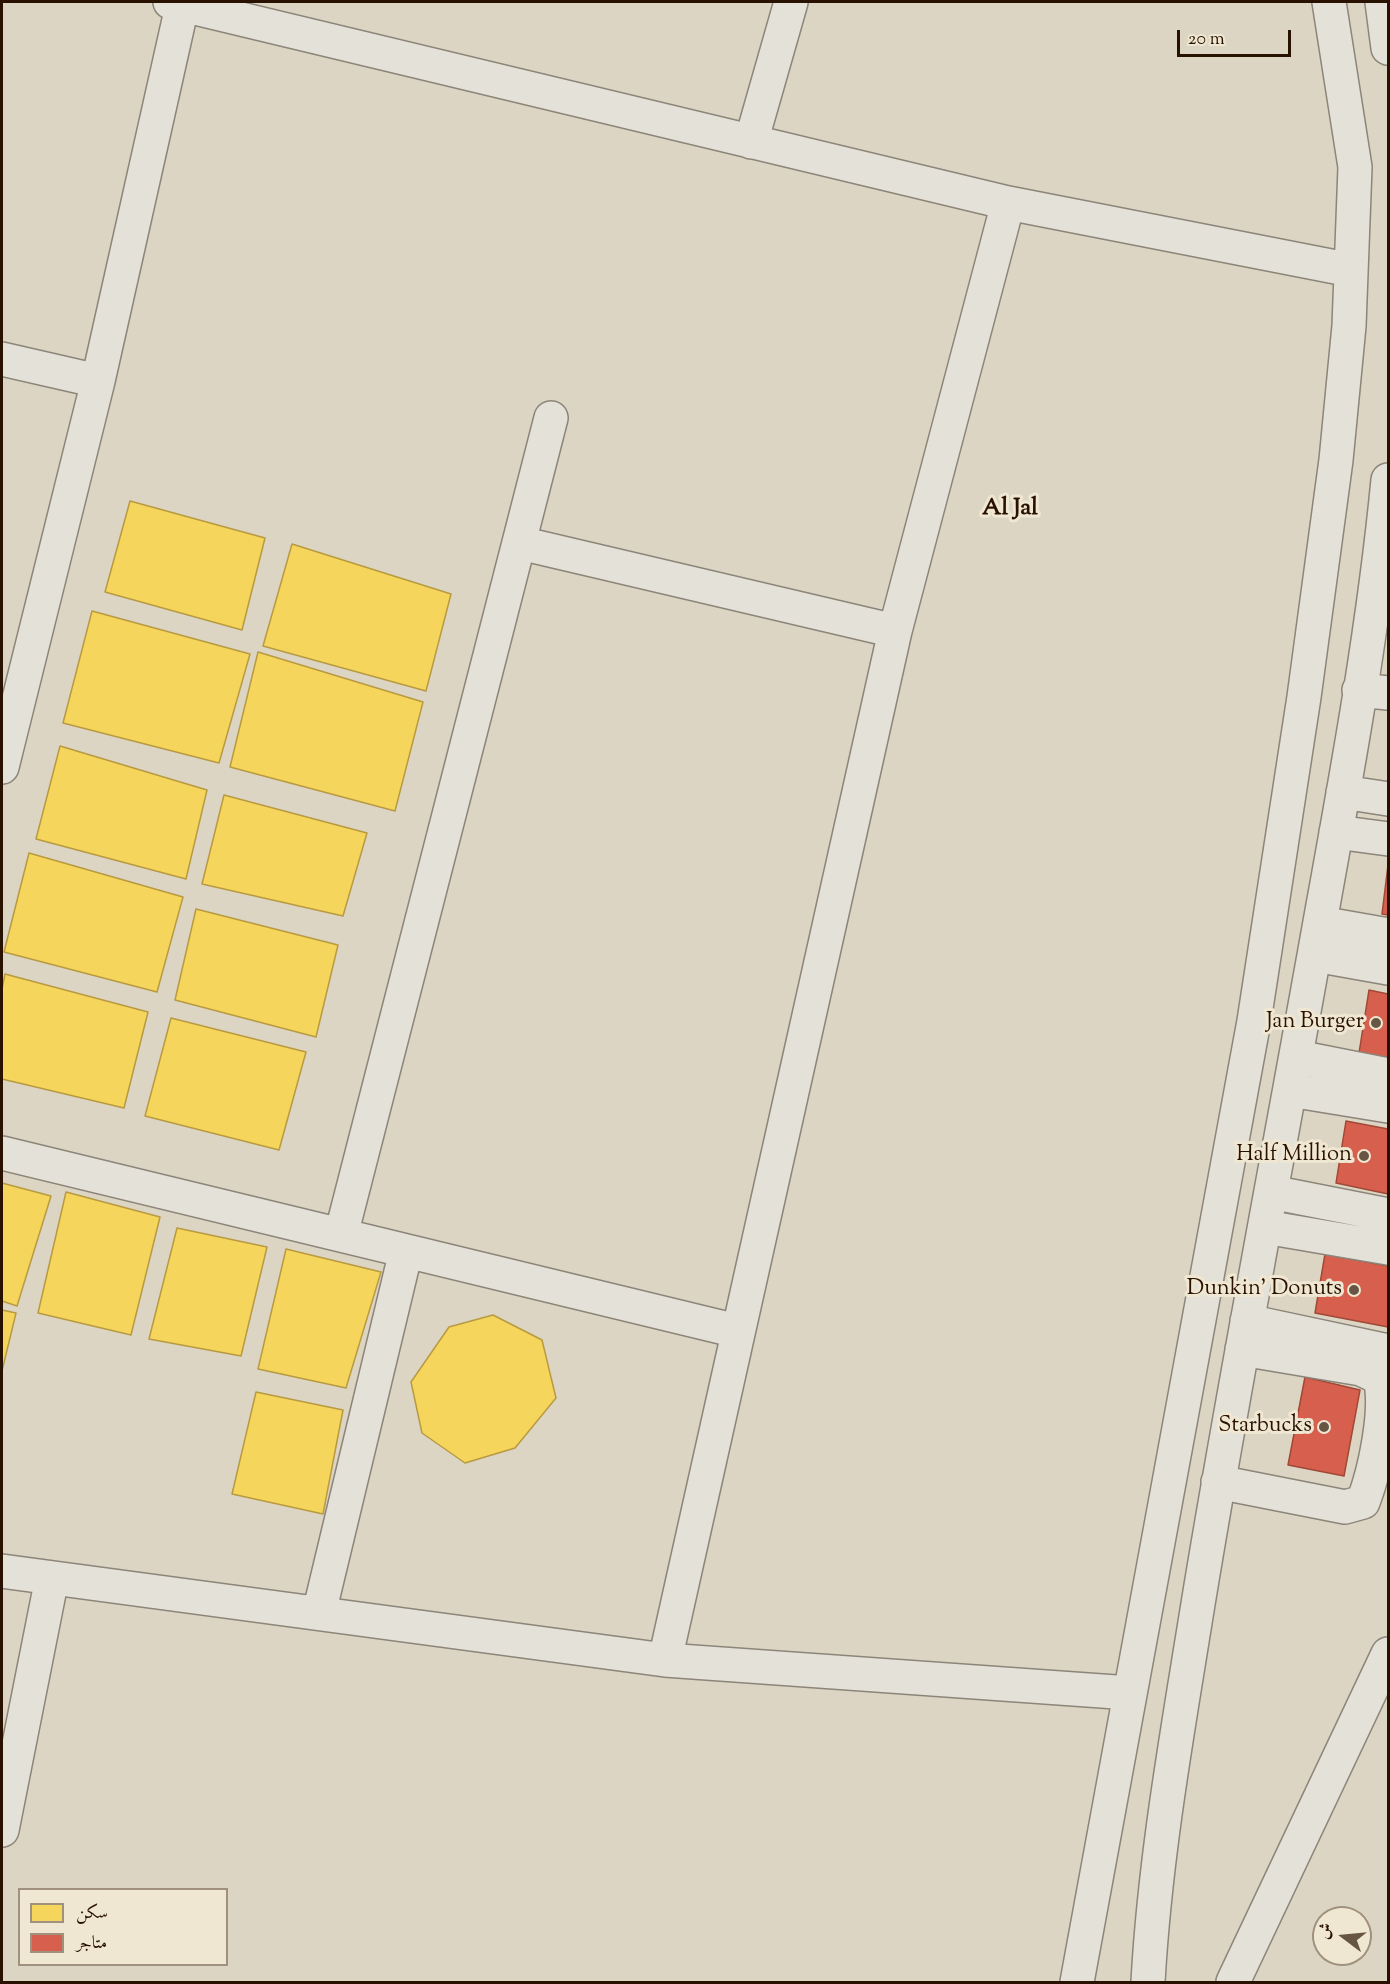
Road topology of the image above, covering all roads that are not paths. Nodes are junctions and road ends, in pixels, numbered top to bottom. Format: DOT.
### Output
graph roads {
  1 [pos="178,2"];
  2 [pos="791,2"];
  3 [pos="1329,2"];
  4 [pos="1382,2"];
  5 [pos="1389,48"];
  6 [pos="751,142"];
  7 [pos="1008,203"];
  8 [pos="1351,270"];
  9 [pos="2,359"];
  10 [pos="98,381"];
  11 [pos="551,418"];
  12 [pos="1389,480"];
  13 [pos="520,543"];
  14 [pos="895,631"];
  15 [pos="1374,692"];
  16 [pos="2,767"];
  17 [pos="1343,792"];
  18 [pos="1389,799"];
  19 [pos="1336,832"];
  20 [pos="1389,839"];
  21 [pos="1320,923"];
  22 [pos="1389,935"];
  23 [pos="1315,955"];
  24 [pos="1389,968"];
  25 [pos="1297,1057"];
  26 [pos="1389,1075"];
  27 [pos="1290,1090"];
  28 [pos="1389,1106"];
  29 [pos="2,1153"];
  30 [pos="1271,1192"];
  31 [pos="1389,1215"];
  32 [pos="1265,1227"];
  33 [pos="341,1235"];
  34 [pos="1389,1248"];
  35 [pos="406,1251"];
  36 [pos="737,1331"];
  37 [pos="1244,1335"];
  38 [pos="1389,1352"];
  39 [pos="1218,1482"];
  40 [pos="2,1571"];
  41 [pos="52,1578"];
  42 [pos="319,1613"];
  43 [pos="665,1660"];
  44 [pos="1386,1665"];
  45 [pos="1130,1693"];
  46 [pos="2,1830"];
  47 [pos="1077,1983"];
  48 [pos="1148,1983"];
  49 [pos="1233,1983"];
  1 -- 6 [label="street"];
  1 -- 10 [label="street"];
  2 -- 6 [label="street"];
  3 -- 8 [label="street"];
  4 -- 5 [label="street"];
  6 -- 7 [label="street"];
  7 -- 8 [label="street"];
  7 -- 14 [label="street"];
  8 -- 45 [label="street"];
  9 -- 10 [label="street"];
  10 -- 16 [label="street"];
  11 -- 13 [label="street"];
  12 -- 15 [label="street"];
  13 -- 14 [label="street"];
  13 -- 33 [label="street"];
  14 -- 36 [label="street"];
  15 -- 17 [label="street"];
  17 -- 18 [label="street"];
  17 -- 19 [label="street"];
  19 -- 20 [label="street"];
  19 -- 21 [label="street"];
  21 -- 22 [label="street"];
  21 -- 23 [label="street"];
  23 -- 24 [label="street"];
  23 -- 25 [label="street"];
  25 -- 26 [label="street"];
  25 -- 27 [label="street"];
  27 -- 28 [label="street"];
  27 -- 30 [label="street"];
  29 -- 33 [label="street"];
  30 -- 31 [label="street"];
  30 -- 32 [label="street"];
  32 -- 34 [label="street"];
  32 -- 37 [label="street"];
  33 -- 35 [label="street"];
  35 -- 36 [label="street"];
  35 -- 42 [label="street"];
  36 -- 43 [label="street"];
  37 -- 38 [label="street"];
  37 -- 39 [label="street"];
  37 -- 39 [label="street"];
  39 -- 48 [label="street"];
  40 -- 41 [label="street"];
  41 -- 42 [label="street"];
  41 -- 46 [label="street"];
  42 -- 43 [label="street"];
  43 -- 45 [label="street"];
  44 -- 49 [label="street"];
  45 -- 47 [label="street"];
}
